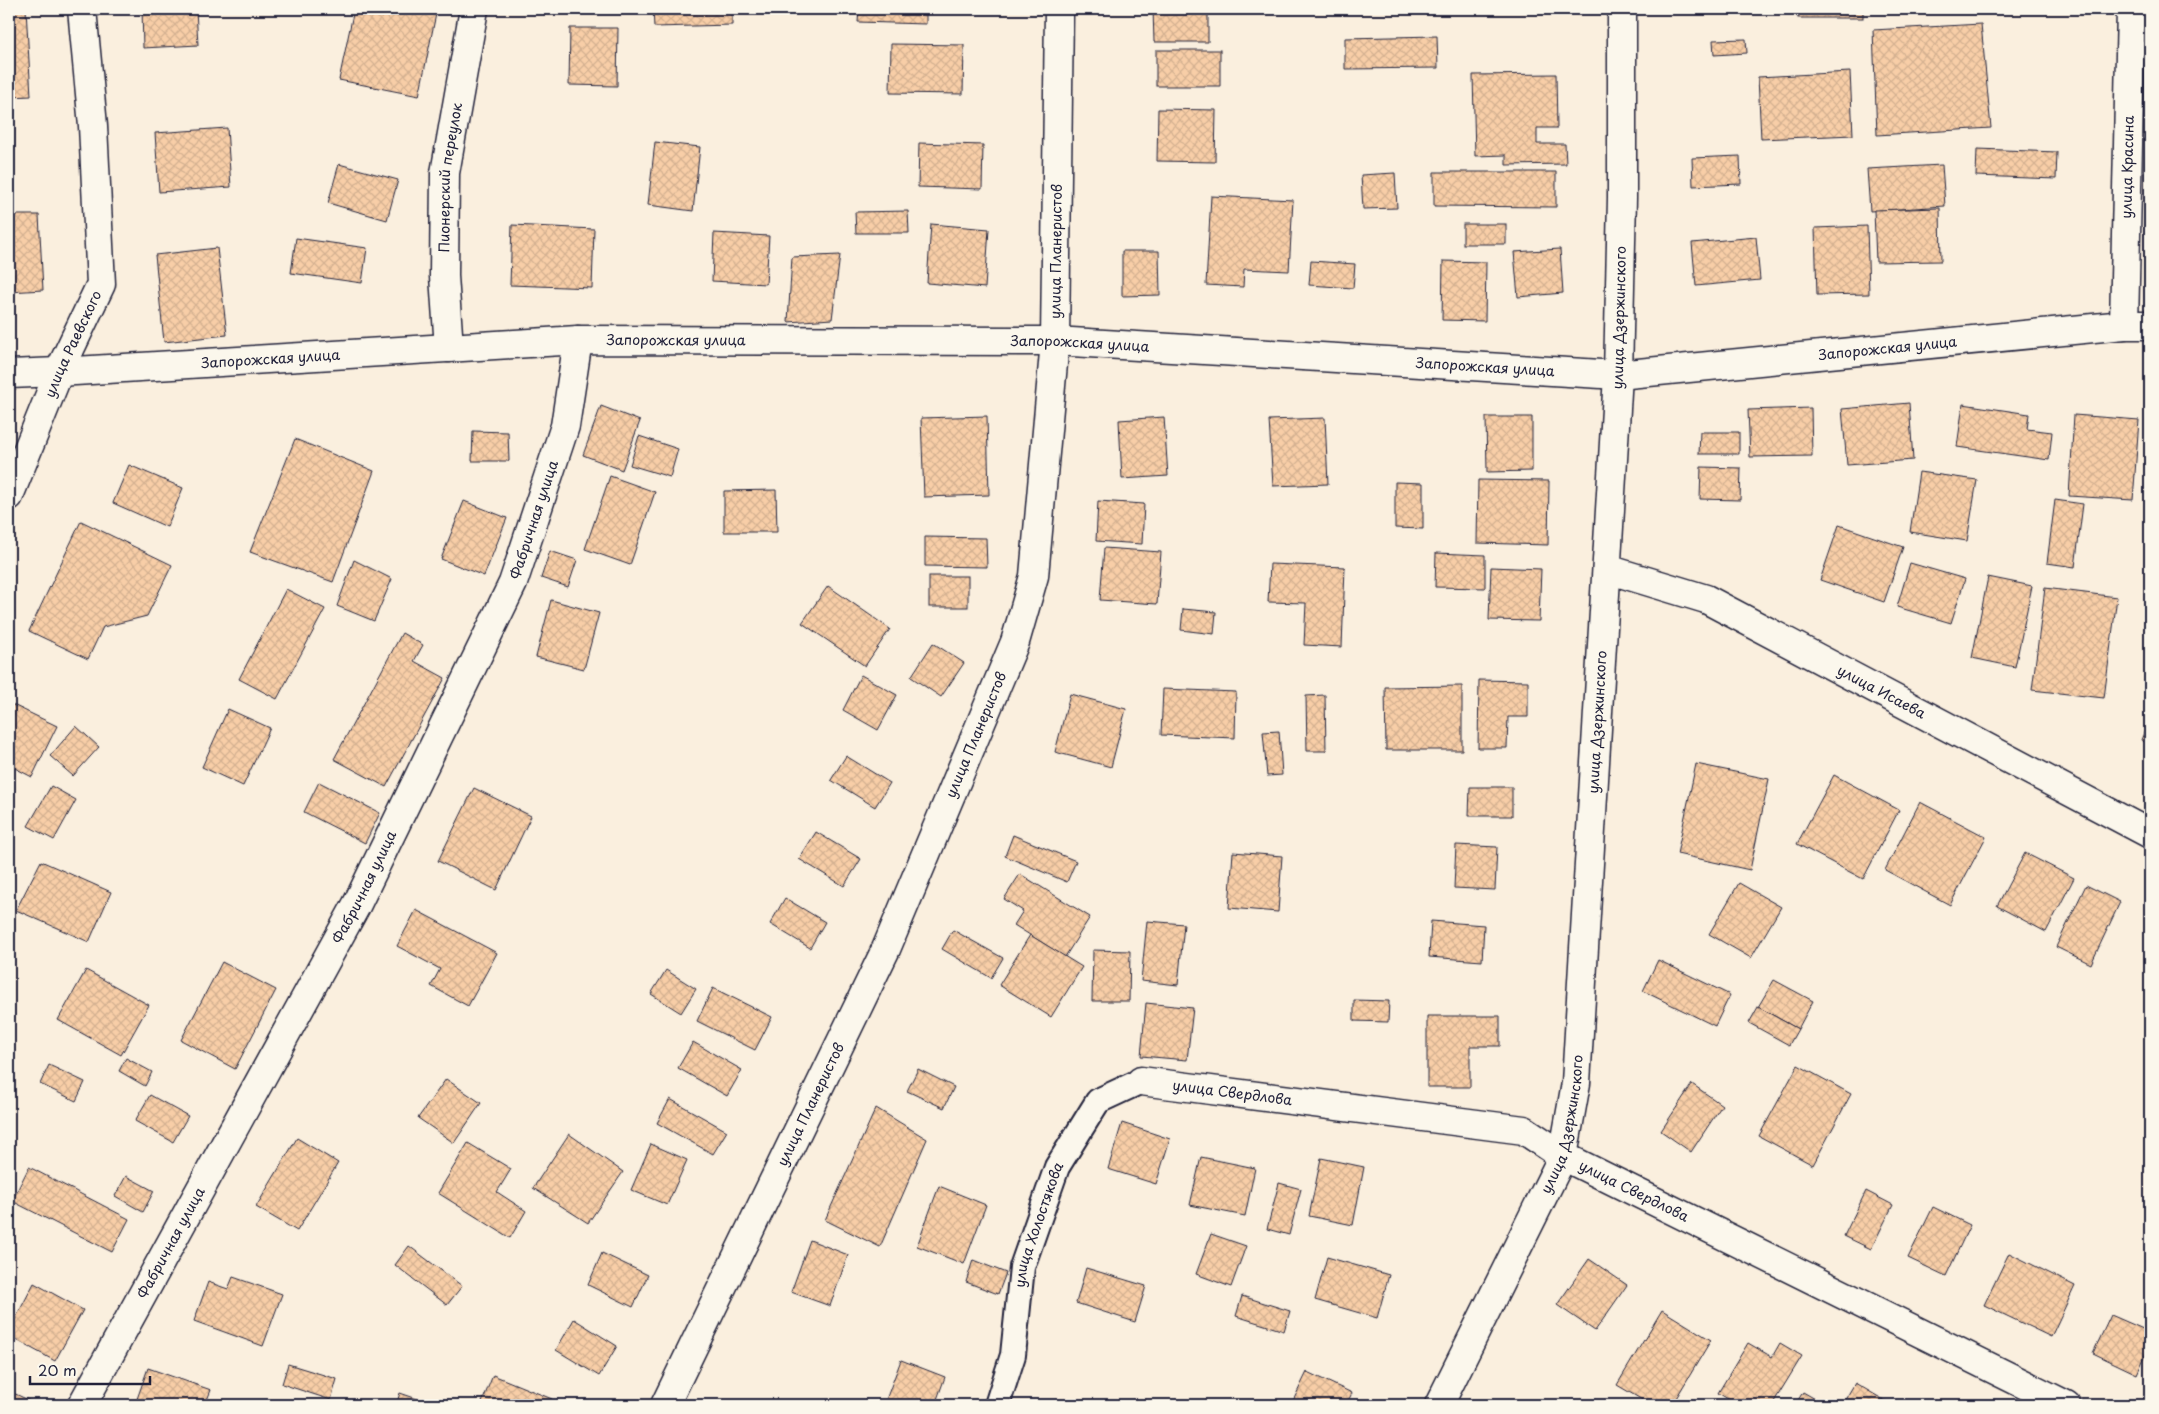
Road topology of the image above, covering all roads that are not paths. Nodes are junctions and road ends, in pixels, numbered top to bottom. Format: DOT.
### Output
graph roads {
  1 [pos="82,9"];
  2 [pos="474,9"];
  3 [pos="1059,9"];
  4 [pos="1622,9"];
  5 [pos="2131,9"];
  6 [pos="2137,325"];
  7 [pos="578,340"];
  8 [pos="1055,342"];
  9 [pos="449,348"];
  10 [pos="58,372"];
  11 [pos="9,374"];
  12 [pos="1618,375"];
  13 [pos="9,496"];
  14 [pos="1607,569"];
  15 [pos="2150,834"];
  16 [pos="1141,1081"];
  17 [pos="1563,1156"];
  18 [pos="82,1405"];
  19 [pos="665,1405"];
  20 [pos="997,1405"];
  21 [pos="1439,1405"];
  22 [pos="2066,1405"];
  1 -- 10 [label="street, улица Раевского"];
  2 -- 9 [label="street, Пионерский переулок"];
  3 -- 8 [label="street, улица Планеристов"];
  4 -- 12 [label="street, улица Дзержинского"];
  5 -- 6 [label="street, улица Красина"];
  6 -- 12 [label="street, Запорожская улица"];
  7 -- 8 [label="street, Запорожская улица"];
  7 -- 9 [label="street, Запорожская улица"];
  7 -- 18 [label="street, Фабричная улица"];
  8 -- 12 [label="street, Запорожская улица"];
  8 -- 19 [label="street, улица Планеристов"];
  9 -- 10 [label="street, Запорожская улица"];
  10 -- 11 [label="street, Запорожская улица"];
  10 -- 13 [label="street, улица Раевского"];
  12 -- 14 [label="street, улица Дзержинского"];
  14 -- 15 [label="street, улица Исаева"];
  14 -- 17 [label="street, улица Дзержинского"];
  16 -- 17 [label="street, улица Свердлова"];
  16 -- 20 [label="lane, улица Холостякова"];
  17 -- 21 [label="street, улица Дзержинского"];
  17 -- 22 [label="street, улица Свердлова"];
}
